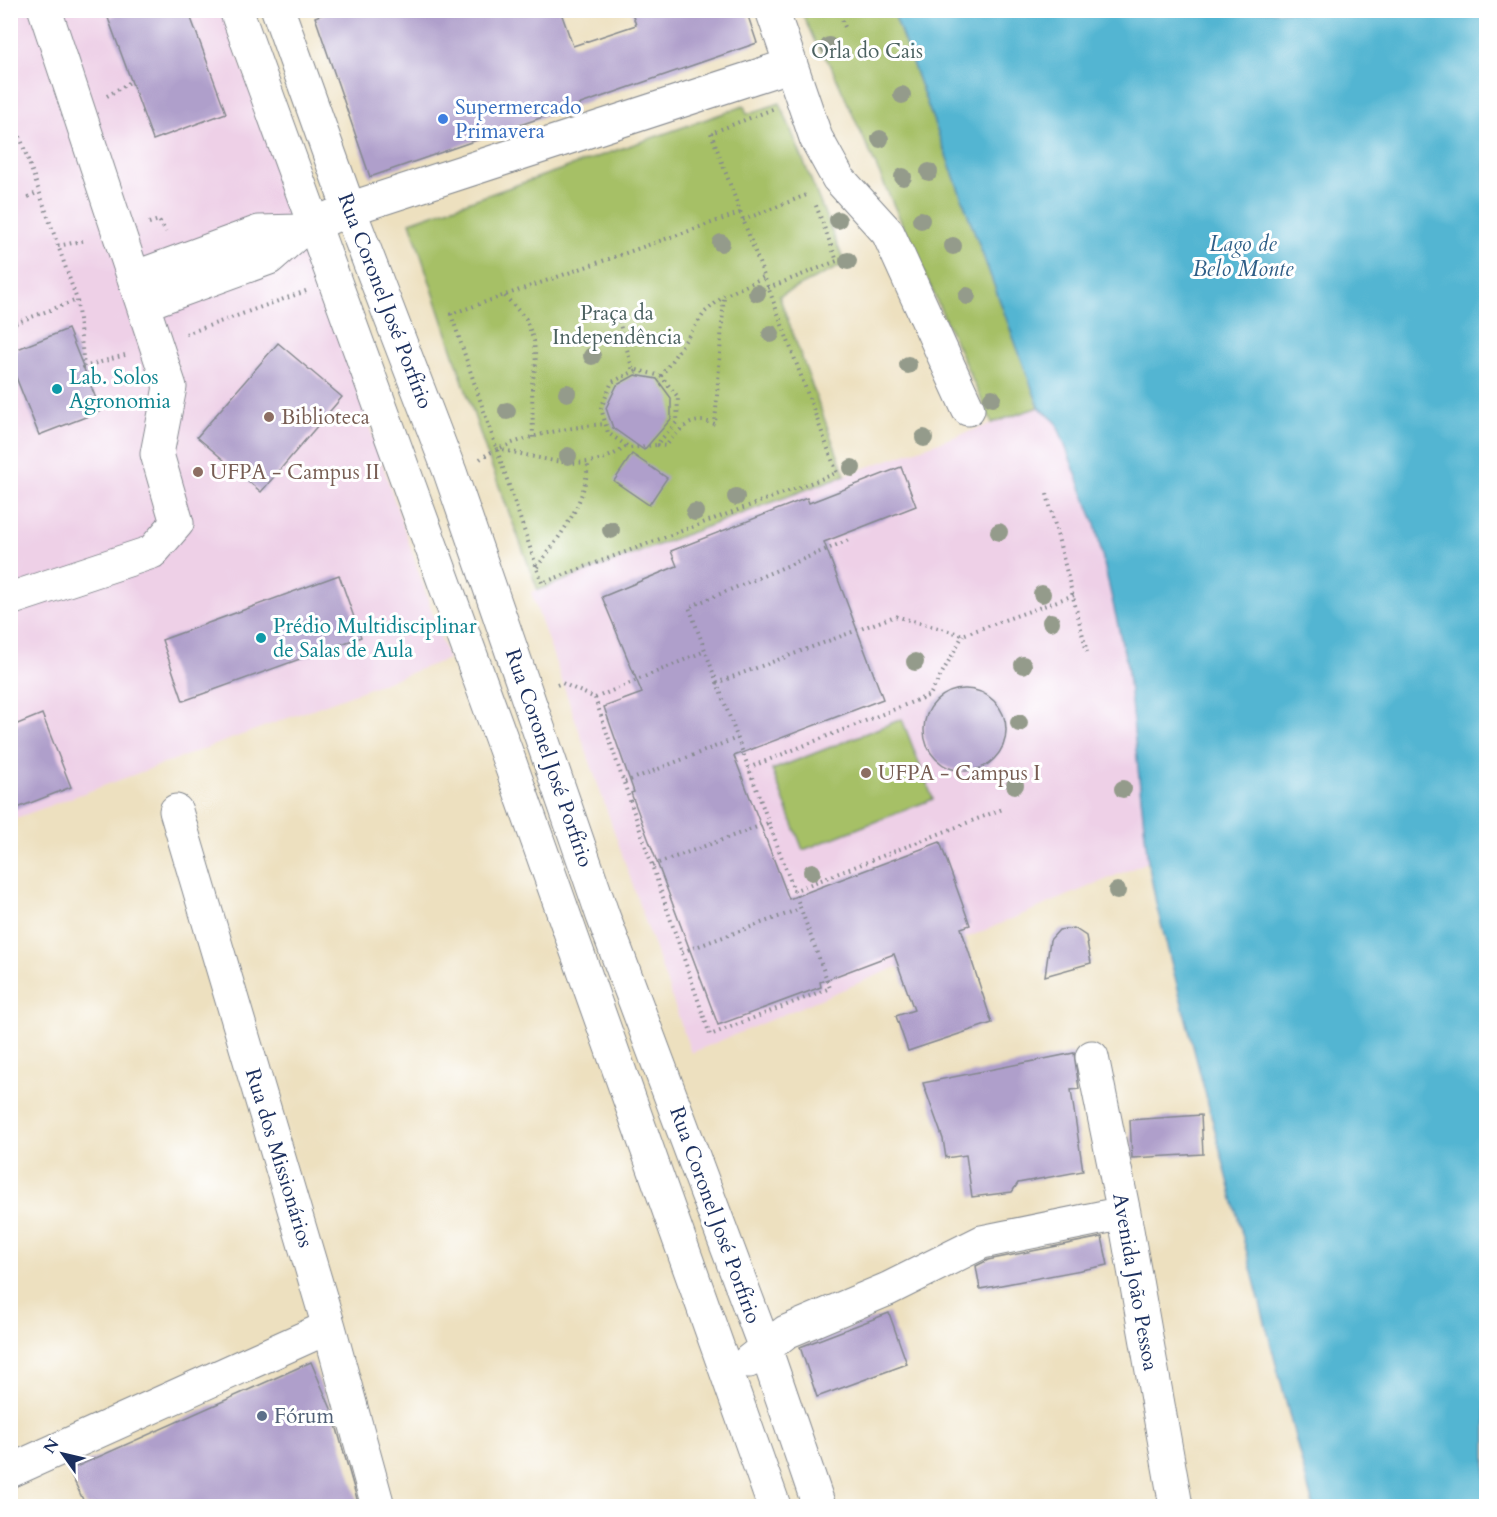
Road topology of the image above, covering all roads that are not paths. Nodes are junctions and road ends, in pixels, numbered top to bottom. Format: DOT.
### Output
graph roads {
  1 [pos="45,10"];
  2 [pos="236,10"];
  3 [pos="278,10"];
  4 [pos="772,10"];
  5 [pos="791,65"];
  6 [pos="349,209"];
  7 [pos="307,228"];
  8 [pos="138,291"];
  9 [pos="968,409"];
  10 [pos="10,599"];
  11 [pos="176,810"];
  12 [pos="603,916"];
  13 [pos="568,930"];
  14 [pos="1092,1057"];
  15 [pos="1124,1213"];
  16 [pos="329,1327"];
  17 [pos="765,1348"];
  18 [pos="729,1378"];
  19 [pos="10,1472"];
  20 [pos="378,1506"];
  21 [pos="774,1506"];
  22 [pos="819,1506"];
  23 [pos="1176,1506"];
  1 -- 8 [label="street"];
  2 -- 7 [label="street, Rua Coronel José Porfírio"];
  3 -- 6 [label="street, Rua Coronel José Porfírio"];
  4 -- 5 [label="street"];
  5 -- 6 [label="street"];
  5 -- 9 [label="street"];
  6 -- 7 [label="street"];
  6 -- 12 [label="street, Rua Coronel José Porfírio"];
  7 -- 8 [label="street"];
  7 -- 13 [label="street, Rua Coronel José Porfírio"];
  8 -- 10 [label="street"];
  11 -- 16 [label="street, Rua dos Missionários"];
  12 -- 13 [label="street"];
  12 -- 17 [label="street, Rua Coronel José Porfírio"];
  13 -- 18 [label="street, Rua Coronel José Porfírio"];
  14 -- 15 [label="street, Avenida João Pessoa"];
  15 -- 17 [label="street"];
  15 -- 23 [label="street, Avenida João Pessoa"];
  16 -- 19 [label="street"];
  16 -- 20 [label="street, Rua dos Missionários"];
  17 -- 18 [label="street"];
  17 -- 22 [label="street, Rua Coronel José Porfírio"];
  18 -- 21 [label="street, Rua Coronel José Porfírio"];
}
